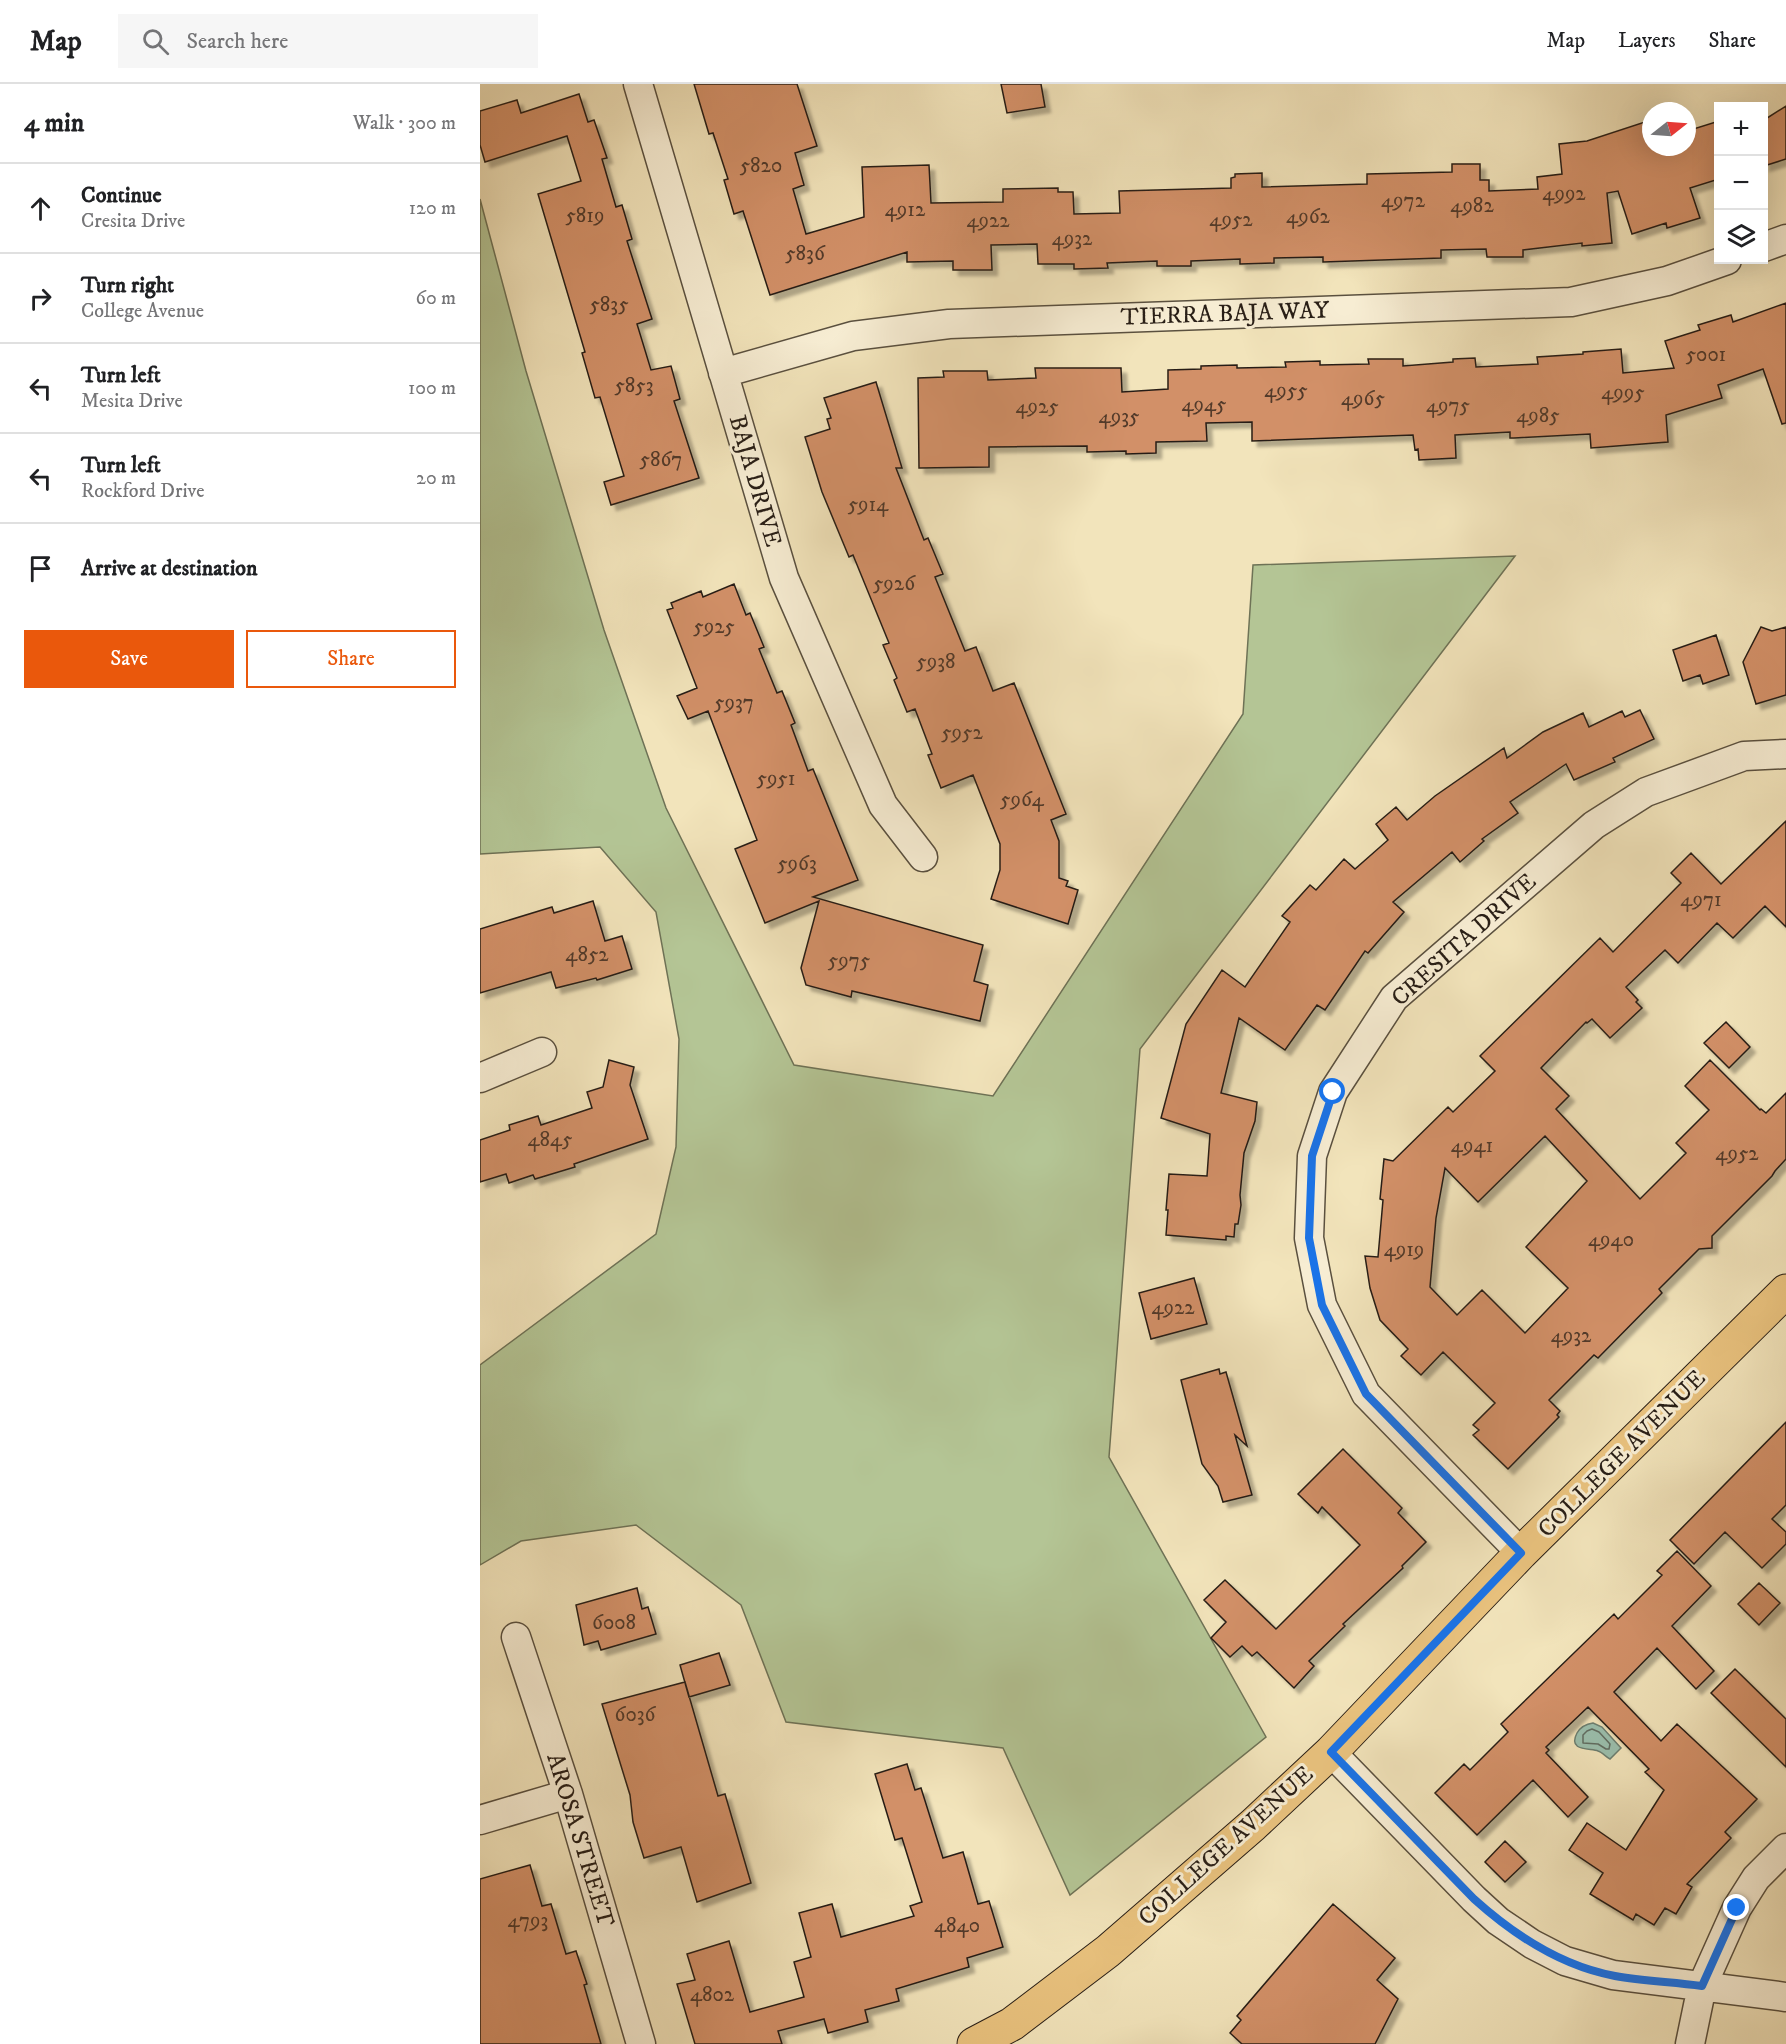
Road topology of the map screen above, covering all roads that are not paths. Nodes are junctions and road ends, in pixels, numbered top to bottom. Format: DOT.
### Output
graph roads {
  1 [pos="638,84"];
  2 [pos="1786,239"];
  3 [pos="1768,246"];
  4 [pos="1716,264"];
  5 [pos="723,372"];
  6 [pos="1786,754"];
  7 [pos="923,856"];
  8 [pos="542,1052"];
  9 [pos="480,1078"];
  10 [pos="1786,1291"];
  11 [pos="1521,1553"];
  12 [pos="516,1637"];
  13 [pos="1331,1752"];
  14 [pos="568,1794"];
  15 [pos="480,1820"];
  16 [pos="1786,1848"];
  17 [pos="1702,1986"];
  18 [pos="1786,1997"];
  19 [pos="641,2044"];
  20 [pos="974,2044"];
  21 [pos="1690,2044"];
  1 -- 5 [label="street, BAJA DRIVE"];
  2 -- 3 [label="street"];
  4 -- 5 [label="street, TIERRA BAJA WAY"];
  5 -- 7 [label="street, BAJA DRIVE"];
  6 -- 11 [label="street, CRESITA DRIVE"];
  8 -- 9 [label="street"];
  10 -- 11 [label="main road, COLLEGE AVENUE"];
  11 -- 13 [label="main road, COLLEGE AVENUE"];
  12 -- 14 [label="street, AROSA STREET"];
  13 -- 17 [label="street"];
  13 -- 20 [label="main road, COLLEGE AVENUE"];
  14 -- 15 [label="street"];
  14 -- 19 [label="street, AROSA STREET"];
  16 -- 17 [label="street"];
  17 -- 18 [label="street"];
  17 -- 21 [label="street"];
}
